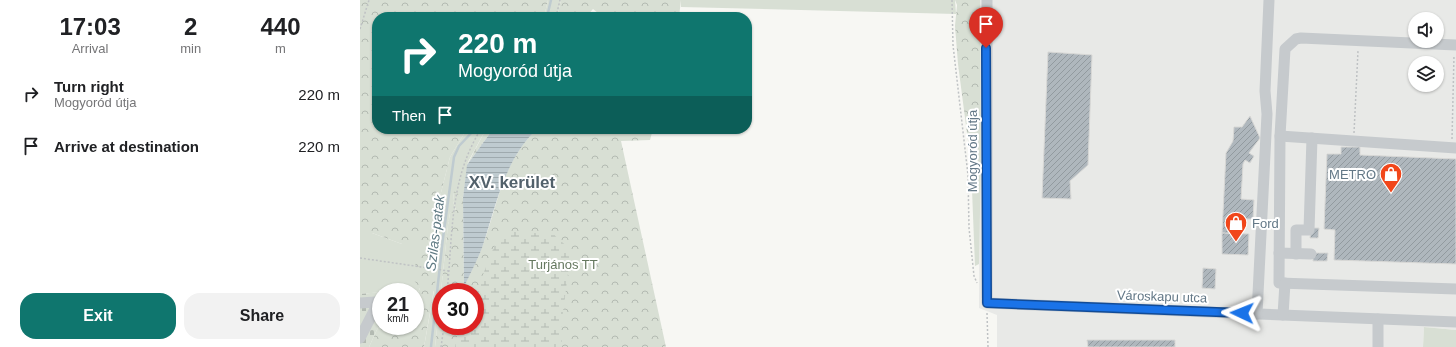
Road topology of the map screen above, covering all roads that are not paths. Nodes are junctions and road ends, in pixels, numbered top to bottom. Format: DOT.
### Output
graph roads {
  1 [pos="987,0"];
  2 [pos="1269,0"];
  3 [pos="1455,49"];
  4 [pos="1280,136"];
  5 [pos="1312,138"];
  6 [pos="1454,148"];
  7 [pos="1279,254"];
  8 [pos="1296,254"];
  9 [pos="1311,254"];
  10 [pos="1285,283"];
  11 [pos="1456,289"];
  12 [pos="360,303"];
  13 [pos="987,303"];
  14 [pos="1257,314"];
  15 [pos="1283,315"];
  16 [pos="1378,319"];
  17 [pos="1456,322"];
  18 [pos="360,338"];
  19 [pos="1378,347"];
  1 -- 13 [label="street, Mogyoród útja"];
  2 -- 14 [label="street"];
  3 -- 4 [label="street"];
  4 -- 5 [label="street"];
  4 -- 7 [label="street"];
  5 -- 6 [label="street"];
  5 -- 8 [label="street"];
  7 -- 8 [label="street"];
  7 -- 10 [label="street"];
  8 -- 9 [label="street"];
  10 -- 11 [label="street"];
  10 -- 15 [label="street"];
  12 -- 18 [label="street"];
  13 -- 14 [label="street, Városkapu utca"];
  14 -- 15 [label="street, Városkapu utca"];
  15 -- 16 [label="street, Városkapu utca"];
  16 -- 17 [label="street, Városkapu utca"];
  16 -- 19 [label="street"];
}
